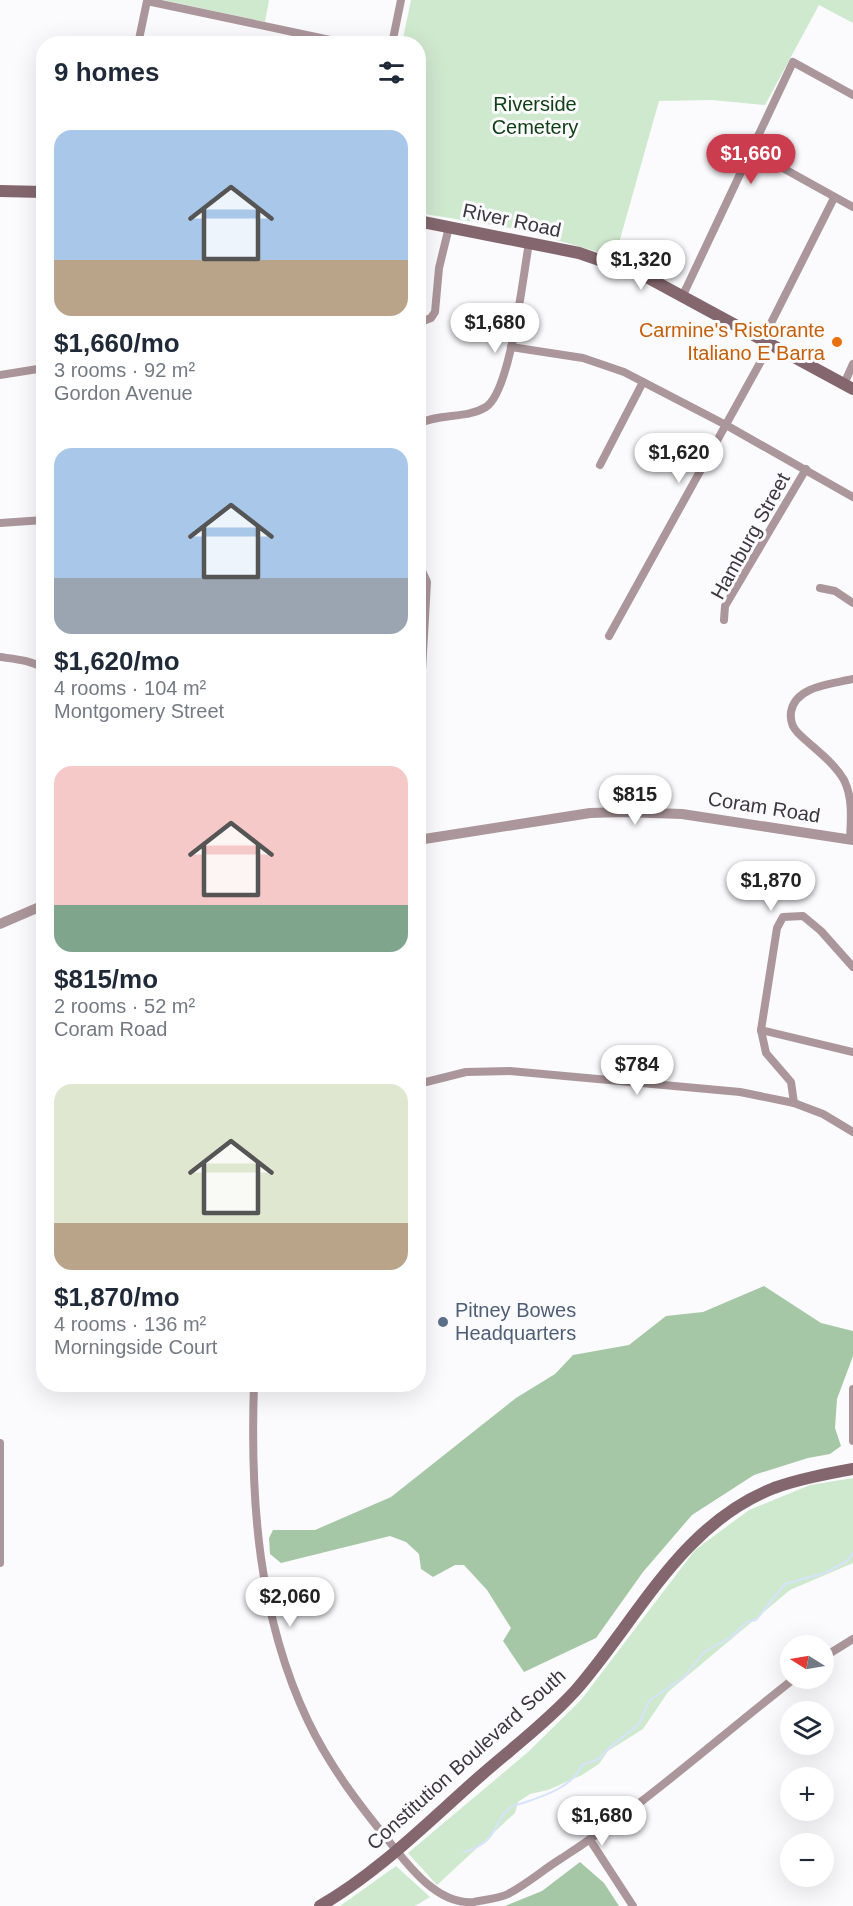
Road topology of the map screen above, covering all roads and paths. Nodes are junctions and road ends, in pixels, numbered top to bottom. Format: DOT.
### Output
graph roads {
  1 [pos="401,0"];
  2 [pos="147,1"];
  3 [pos="140,36"];
  4 [pos="311,36"];
  5 [pos="394,36"];
  6 [pos="853,95"];
  7 [pos="752,151"];
  8 [pos="0,191"];
  9 [pos="36,192"];
  10 [pos="834,198"];
  11 [pos="853,207"];
  12 [pos="426,223"];
  13 [pos="449,227"];
  14 [pos="529,243"];
  15 [pos="683,295"];
  16 [pos="426,320"];
  17 [pos="767,341"];
  18 [pos="511,347"];
  19 [pos="853,364"];
  20 [pos="36,369"];
  21 [pos="0,375"];
  22 [pos="644,382"];
  23 [pos="848,386"];
  24 [pos="426,421"];
  25 [pos="726,425"];
  26 [pos="600,465"];
  27 [pos="806,469"];
  28 [pos="853,497"];
  29 [pos="36,521"];
  30 [pos="0,523"];
  31 [pos="426,580"];
  32 [pos="820,588"];
  33 [pos="426,600"];
  34 [pos="853,603"];
  35 [pos="724,620"];
  36 [pos="609,636"];
  37 [pos="0,657"];
  38 [pos="36,664"];
  39 [pos="853,679"];
  40 [pos="426,839"];
  41 [pos="851,840"];
  42 [pos="36,908"];
  43 [pos="0,924"];
  44 [pos="853,968"];
  45 [pos="761,1030"];
  46 [pos="853,1052"];
  47 [pos="426,1082"];
  48 [pos="794,1103"];
  49 [pos="853,1132"];
  50 [pos="853,1389"];
  51 [pos="254,1392"];
  52 [pos="853,1441"];
  53 [pos="0,1443"];
  54 [pos="853,1469"];
  55 [pos="0,1563"];
  56 [pos="853,1639"];
  57 [pos="834,1651"];
  58 [pos="781,1689"];
  59 [pos="591,1840"];
  60 [pos="396,1850"];
  61 [pos="320,1906"];
  62 [pos="633,1906"];
  1 -- 5 [label="street"];
  2 -- 3 [label="street"];
  2 -- 4 [label="street"];
  6 -- 7 [label="street"];
  7 -- 10 [label="street"];
  7 -- 15 [label="street"];
  8 -- 9 [label="main road"];
  10 -- 11 [label="street"];
  10 -- 17 [label="street"];
  12 -- 13 [label="main road, River Road"];
  13 -- 14 [label="main road, River Road"];
  13 -- 16 [label="street"];
  14 -- 15 [label="main road, River Road"];
  14 -- 18 [label="street"];
  15 -- 17 [label="main road, River Road"];
  17 -- 23 [label="main road, River Road"];
  17 -- 25 [label="street"];
  18 -- 22 [label="street"];
  18 -- 24 [label="street"];
  19 -- 23 [label="street"];
  20 -- 21 [label="street"];
  22 -- 25 [label="street"];
  22 -- 26 [label="street"];
  25 -- 27 [label="street"];
  25 -- 36 [label="street"];
  27 -- 28 [label="street"];
  27 -- 35 [label="street, Hamburg Street"];
  29 -- 30 [label="street"];
  31 -- 33 [label="street"];
  32 -- 34 [label="street"];
  37 -- 38 [label="street"];
  39 -- 41 [label="street"];
  40 -- 41 [label="street, Coram Road"];
  42 -- 43 [label="street"];
  44 -- 45 [label="street"];
  45 -- 46 [label="street"];
  45 -- 48 [label="street"];
  47 -- 48 [label="street"];
  48 -- 49 [label="street"];
  50 -- 52 [label="street"];
  51 -- 60 [label="street"];
  53 -- 55 [label="street"];
  54 -- 60 [label="main road, Constitution Boulevard South"];
  56 -- 57 [label="street"];
  58 -- 59 [label="street"];
  59 -- 60 [label="street"];
  59 -- 62 [label="street"];
  60 -- 61 [label="main road, Constitution Boulevard South"];
}
